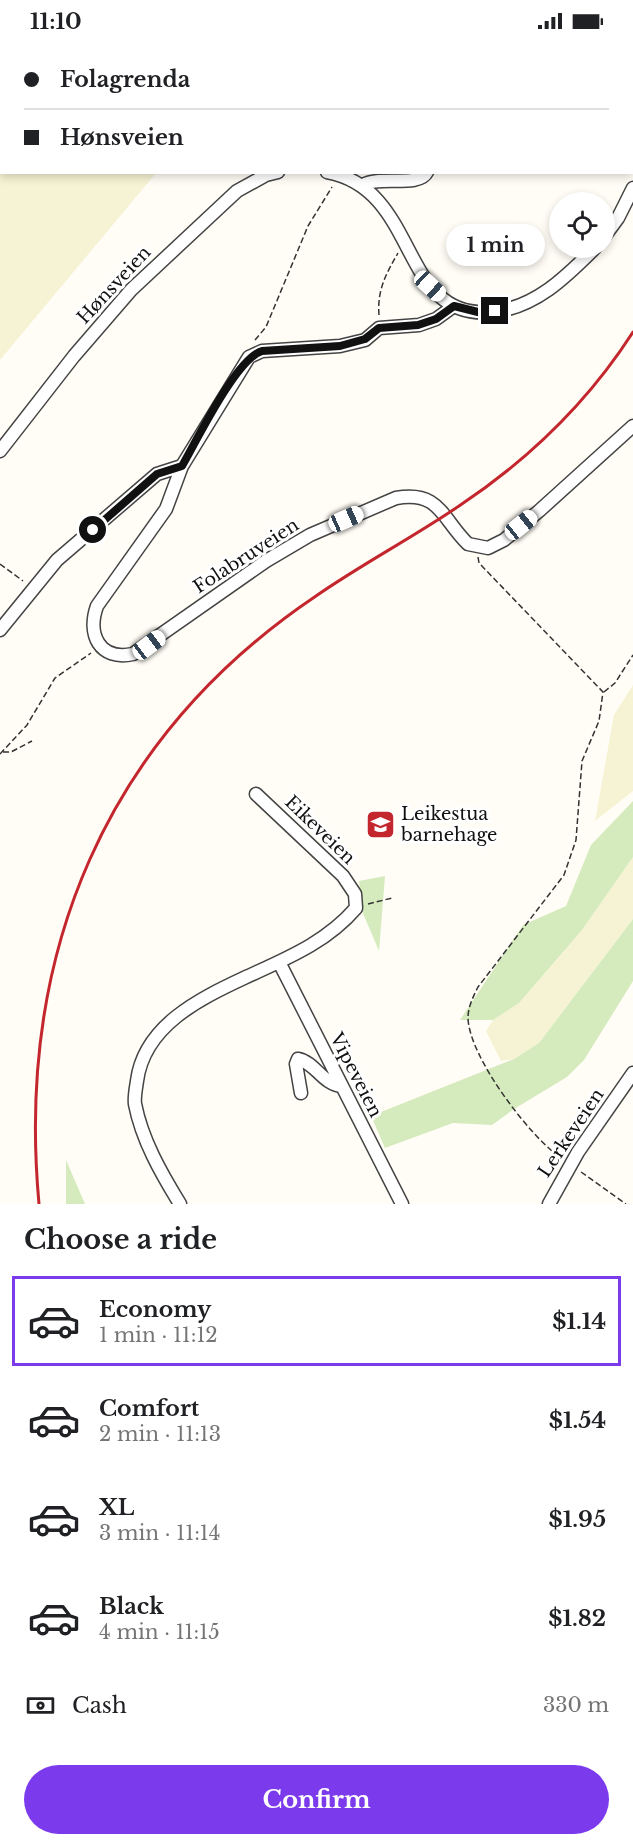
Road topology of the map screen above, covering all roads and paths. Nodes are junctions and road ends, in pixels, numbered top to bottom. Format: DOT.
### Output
graph roads {
  1 [pos="270,174"];
  2 [pos="335,174"];
  3 [pos="341,174"];
  4 [pos="425,174"];
  5 [pos="368,179"];
  6 [pos="633,188"];
  7 [pos="615,222"];
  8 [pos="404,242"];
  9 [pos="585,258"];
  10 [pos="454,306"];
  11 [pos="379,328"];
  12 [pos="252,345"];
  13 [pos="633,426"];
  14 [pos="0,451"];
  15 [pos="182,466"];
  16 [pos="477,548"];
  17 [pos="0,564"];
  18 [pos="33,588"];
  19 [pos="0,630"];
  20 [pos="102,647"];
  21 [pos="633,655"];
  22 [pos="603,692"];
  23 [pos="32,741"];
  24 [pos="0,753"];
  25 [pos="256,794"];
  26 [pos="392,898"];
  27 [pos="356,908"];
  28 [pos="279,962"];
  29 [pos="633,1073"];
  30 [pos="342,1086"];
  31 [pos="629,1086"];
  32 [pos="301,1093"];
  33 [pos="570,1165"];
  34 [pos="180,1204"];
  35 [pos="402,1204"];
  36 [pos="549,1204"];
  37 [pos="626,1204"];
  1 -- 14 [label="street, Hønsveien"];
  2 -- 12 [label="path"];
  3 -- 5 [label="street"];
  4 -- 5 [label="street"];
  5 -- 8 [label="street"];
  6 -- 7 [label="street"];
  8 -- 10 [label="street"];
  8 -- 11 [label="path"];
  9 -- 10 [label="street"];
  10 -- 11 [label="street"];
  11 -- 15 [label="street"];
  13 -- 16 [label="street"];
  15 -- 18 [label="street"];
  15 -- 20 [label="street"];
  16 -- 20 [label="street, Folabruveien"];
  16 -- 22 [label="path"];
  17 -- 18 [label="path"];
  18 -- 19 [label="street"];
  20 -- 24 [label="path"];
  21 -- 22 [label="path"];
  22 -- 33 [label="path"];
  23 -- 24 [label="path"];
  25 -- 27 [label="street, Eikeveien"];
  26 -- 27 [label="path"];
  27 -- 28 [label="street"];
  28 -- 30 [label="street, Vipeveien"];
  28 -- 34 [label="street"];
  29 -- 31 [label="street, Lerkeveien"];
  30 -- 32 [label="street"];
  30 -- 35 [label="street, Vipeveien"];
  31 -- 33 [label="street, Lerkeveien"];
  33 -- 36 [label="street, Lerkeveien"];
  33 -- 37 [label="path"];
}
